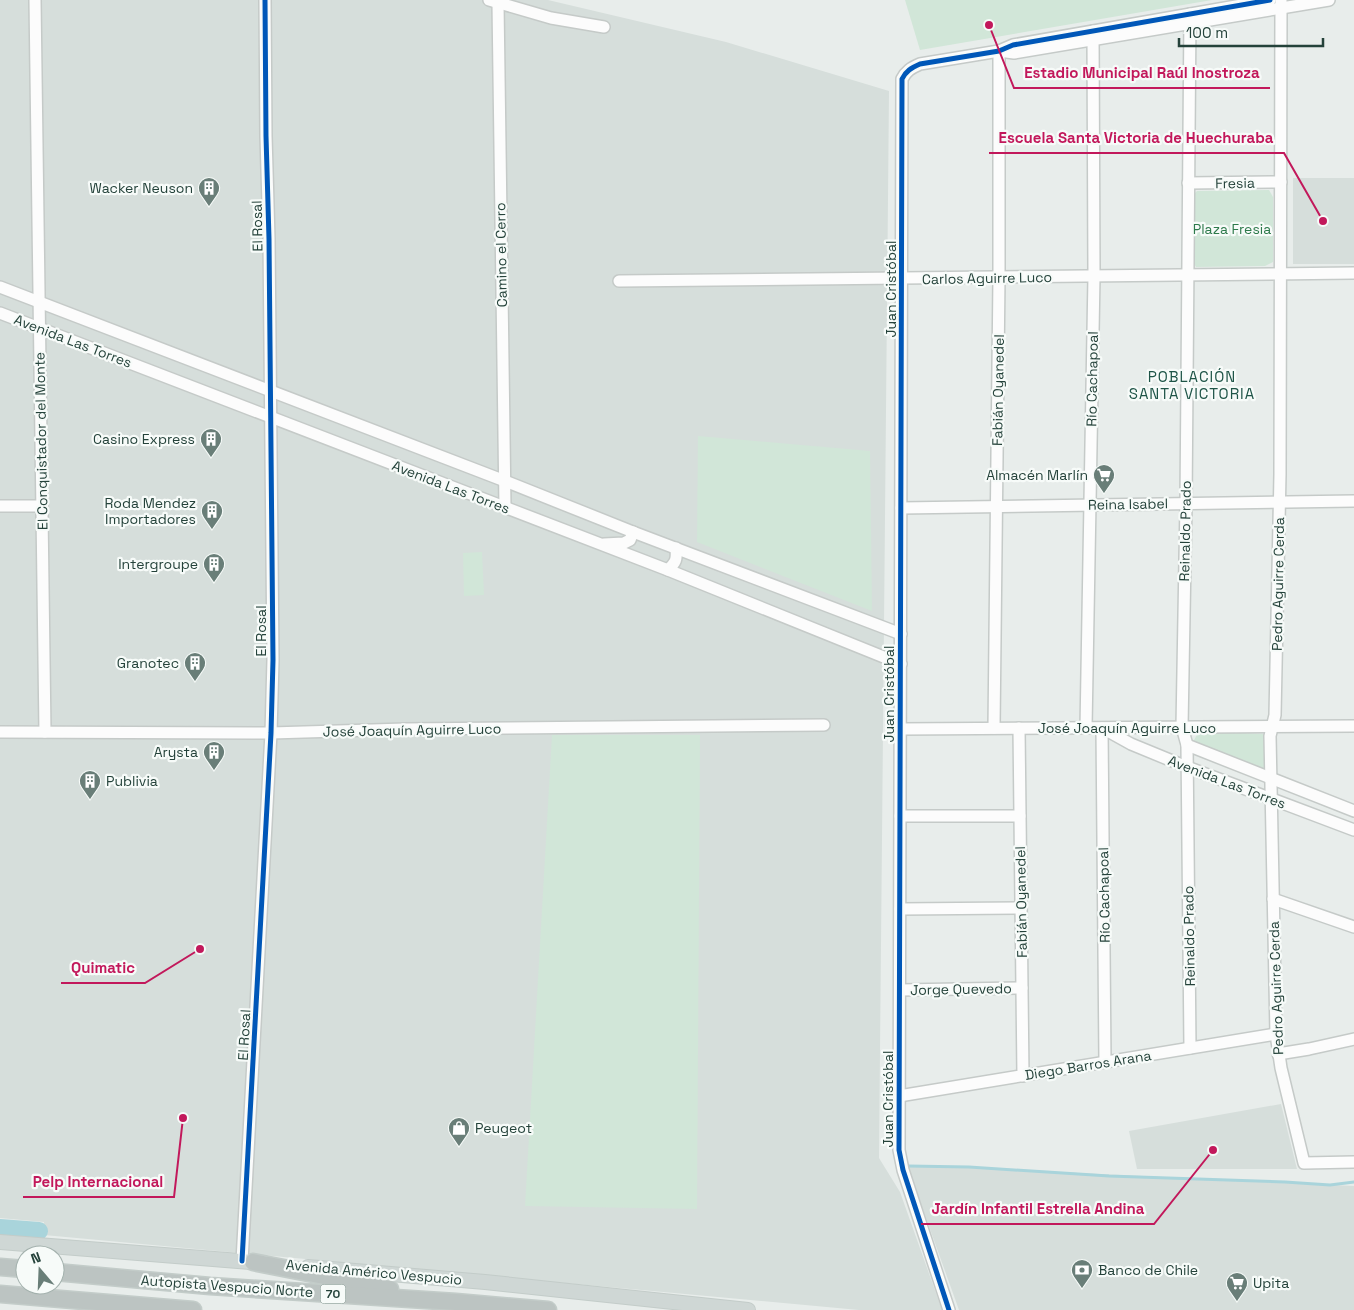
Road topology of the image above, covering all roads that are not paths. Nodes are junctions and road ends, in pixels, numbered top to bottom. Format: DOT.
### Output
graph roads {
  1 [pos="35,0"];
  2 [pos="265,0"];
  3 [pos="1270,0"];
  4 [pos="1329,0"];
  5 [pos="493,2"];
  6 [pos="1297,3"];
  7 [pos="1281,4"];
  8 [pos="1190,19"];
  9 [pos="604,27"];
  10 [pos="1093,36"];
  11 [pos="999,51"];
  12 [pos="1281,182"];
  13 [pos="1188,183"];
  14 [pos="1354,273"];
  15 [pos="1281,274"];
  16 [pos="1188,275"];
  17 [pos="1094,276"];
  18 [pos="999,277"];
  19 [pos="902,279"];
  20 [pos="619,281"];
  21 [pos="0,287"];
  22 [pos="39,302"];
  23 [pos="0,313"];
  24 [pos="40,328"];
  25 [pos="270,391"];
  26 [pos="270,416"];
  27 [pos="505,481"];
  28 [pos="1354,501"];
  29 [pos="1280,502"];
  30 [pos="1186,504"];
  31 [pos="1090,505"];
  32 [pos="0,506"];
  33 [pos="42,506"];
  34 [pos="996,506"];
  35 [pos="505,507"];
  36 [pos="901,508"];
  37 [pos="634,532"];
  38 [pos="598,544"];
  39 [pos="676,548"];
  40 [pos="668,570"];
  41 [pos="901,634"];
  42 [pos="901,664"];
  43 [pos="824,725"];
  44 [pos="1354,726"];
  45 [pos="1182,727"];
  46 [pos="1272,727"];
  47 [pos="994,728"];
  48 [pos="1019,728"];
  49 [pos="1086,728"];
  50 [pos="1102,728"];
  51 [pos="900,729"];
  52 [pos="0,732"];
  53 [pos="46,732"];
  54 [pos="271,733"];
  55 [pos="1187,745"];
  56 [pos="1187,767"];
  57 [pos="1271,778"];
  58 [pos="1271,799"];
  59 [pos="1354,811"];
  60 [pos="900,816"];
  61 [pos="1020,816"];
  62 [pos="1354,830"];
  63 [pos="1273,899"];
  64 [pos="1021,908"];
  65 [pos="900,909"];
  66 [pos="1354,927"];
  67 [pos="1022,988"];
  68 [pos="900,990"];
  69 [pos="1276,1034"];
  70 [pos="1354,1039"];
  71 [pos="1190,1048"];
  72 [pos="1278,1054"];
  73 [pos="1105,1062"];
  74 [pos="1024,1076"];
  75 [pos="900,1096"];
  76 [pos="1354,1162"];
  77 [pos="0,1242"];
  78 [pos="247,1261"];
  79 [pos="0,1267"];
  80 [pos="15,1268"];
  81 [pos="65,1273"];
  82 [pos="0,1294"];
  83 [pos="456,1302"];
  84 [pos="193,1310"];
  85 [pos="548,1310"];
  86 [pos="748,1310"];
  87 [pos="949,1310"];
  1 -- 22 [label="street, El Conquistador del Monte"];
  2 -- 25 [label="street, El Rosal"];
  3 -- 8 [label="street"];
  4 -- 6 [label="street"];
  5 -- 9 [label="street"];
  5 -- 27 [label="street, Camino el Cerro"];
  6 -- 7 [label="street"];
  7 -- 8 [label="street"];
  7 -- 12 [label="street, Pedro Aguirre Cerda"];
  8 -- 10 [label="street"];
  8 -- 13 [label="street, Reinaldo Prado"];
  10 -- 11 [label="street"];
  10 -- 17 [label="street, Río Cachapoal"];
  11 -- 18 [label="street, Fabián Oyanedel"];
  11 -- 19 [label="street, Juan Cristóbal"];
  12 -- 13 [label="street, Fresia"];
  12 -- 15 [label="street, Pedro Aguirre Cerda"];
  13 -- 16 [label="street, Reinaldo Prado"];
  14 -- 15 [label="street, Carlos Aguirre Luco"];
  15 -- 16 [label="street, Carlos Aguirre Luco"];
  15 -- 29 [label="street, Pedro Aguirre Cerda"];
  16 -- 17 [label="street, Carlos Aguirre Luco"];
  16 -- 30 [label="street, Reinaldo Prado"];
  17 -- 18 [label="street, Carlos Aguirre Luco"];
  17 -- 31 [label="street, Río Cachapoal"];
  18 -- 19 [label="street, Carlos Aguirre Luco"];
  18 -- 34 [label="street, Fabián Oyanedel"];
  19 -- 20 [label="street, Carlos Aguirre Luco"];
  19 -- 36 [label="street, Juan Cristóbal"];
  21 -- 22 [label="street, Avenida Las Torres"];
  22 -- 24 [label="street, El Conquistador del Monte"];
  22 -- 25 [label="street, Avenida Las Torres"];
  23 -- 24 [label="street, Avenida Las Torres"];
  24 -- 26 [label="street, Avenida Las Torres"];
  24 -- 33 [label="street, El Conquistador del Monte"];
  25 -- 26 [label="street, El Rosal"];
  25 -- 27 [label="street, Avenida Las Torres"];
  26 -- 35 [label="street, Avenida Las Torres"];
  26 -- 54 [label="street, El Rosal"];
  27 -- 35 [label="street, Camino el Cerro"];
  27 -- 37 [label="street, Avenida Las Torres"];
  28 -- 29 [label="street, Reina Isabel"];
  29 -- 30 [label="street, Reina Isabel"];
  29 -- 46 [label="street, Pedro Aguirre Cerda"];
  30 -- 31 [label="street, Reina Isabel"];
  30 -- 45 [label="street, Reinaldo Prado"];
  31 -- 34 [label="street, Reina Isabel"];
  31 -- 49 [label="street, Río Cachapoal"];
  32 -- 33 [label="street"];
  33 -- 53 [label="street, El Conquistador del Monte"];
  34 -- 36 [label="street, Reina Isabel"];
  34 -- 47 [label="street, Fabián Oyanedel"];
  35 -- 38 [label="street, Avenida Las Torres"];
  36 -- 41 [label="street, Juan Cristóbal"];
  37 -- 38 [label="street"];
  37 -- 39 [label="street, Avenida Las Torres"];
  38 -- 40 [label="street, Avenida Las Torres"];
  39 -- 40 [label="street"];
  39 -- 41 [label="street, Avenida Las Torres"];
  40 -- 42 [label="street, Avenida Las Torres"];
  41 -- 42 [label="street, Juan Cristóbal"];
  42 -- 51 [label="street, Juan Cristóbal"];
  43 -- 54 [label="street, José Joaquín Aguirre Luco"];
  44 -- 46 [label="street, José Joaquín Aguirre Luco"];
  45 -- 46 [label="street, José Joaquín Aguirre Luco"];
  45 -- 50 [label="street, José Joaquín Aguirre Luco"];
  45 -- 55 [label="street, Reinaldo Prado"];
  46 -- 57 [label="street, Pedro Aguirre Cerda"];
  47 -- 48 [label="street, José Joaquín Aguirre Luco"];
  47 -- 51 [label="street, José Joaquín Aguirre Luco"];
  48 -- 49 [label="street, José Joaquín Aguirre Luco"];
  48 -- 61 [label="street, Fabián Oyanedel"];
  49 -- 50 [label="street, José Joaquín Aguirre Luco"];
  50 -- 56 [label="street, Avenida Las Torres"];
  50 -- 73 [label="street, Río Cachapoal"];
  51 -- 60 [label="street, Juan Cristóbal"];
  52 -- 53 [label="street, José Joaquín Aguirre Luco"];
  53 -- 54 [label="street, José Joaquín Aguirre Luco"];
  54 -- 78 [label="street, El Rosal"];
  55 -- 56 [label="street, Reinaldo Prado"];
  55 -- 57 [label="street, Avenida Las Torres"];
  56 -- 58 [label="street, Avenida Las Torres"];
  56 -- 71 [label="street, Reinaldo Prado"];
  57 -- 58 [label="street, Pedro Aguirre Cerda"];
  57 -- 59 [label="street, Avenida Las Torres"];
  58 -- 62 [label="street, Avenida Las Torres"];
  58 -- 63 [label="street, Pedro Aguirre Cerda"];
  60 -- 61 [label="street"];
  60 -- 65 [label="street, Juan Cristóbal"];
  61 -- 64 [label="street, Fabián Oyanedel"];
  63 -- 66 [label="street"];
  63 -- 69 [label="street, Pedro Aguirre Cerda"];
  64 -- 65 [label="street"];
  64 -- 67 [label="street, Fabián Oyanedel"];
  65 -- 68 [label="street, Juan Cristóbal"];
  67 -- 68 [label="street, Jorge Quevedo"];
  67 -- 74 [label="street, Fabián Oyanedel"];
  68 -- 75 [label="street, Juan Cristóbal"];
  69 -- 71 [label="street, Diego Barros Arana"];
  69 -- 72 [label="street, Pedro Aguirre Cerda"];
  70 -- 72 [label="street"];
  71 -- 73 [label="street, Diego Barros Arana"];
  72 -- 76 [label="street, Pedro Aguirre Cerda"];
  73 -- 74 [label="street, Diego Barros Arana"];
  74 -- 75 [label="street, Diego Barros Arana"];
  75 -- 87 [label="street, Juan Cristóbal"];
  77 -- 78 [label="main road, Avenida Américo Vespucio"];
  78 -- 83 [label="highway"];
  78 -- 86 [label="main road, Avenida Américo Vespucio"];
  79 -- 80 [label="highway"];
  81 -- 83 [label="highway, Autopista Vespucio Norte / 70"];
  82 -- 84 [label="highway, Autopista Vespucio Norte"];
  83 -- 85 [label="highway, Autopista Vespucio Norte / 70"];
}
